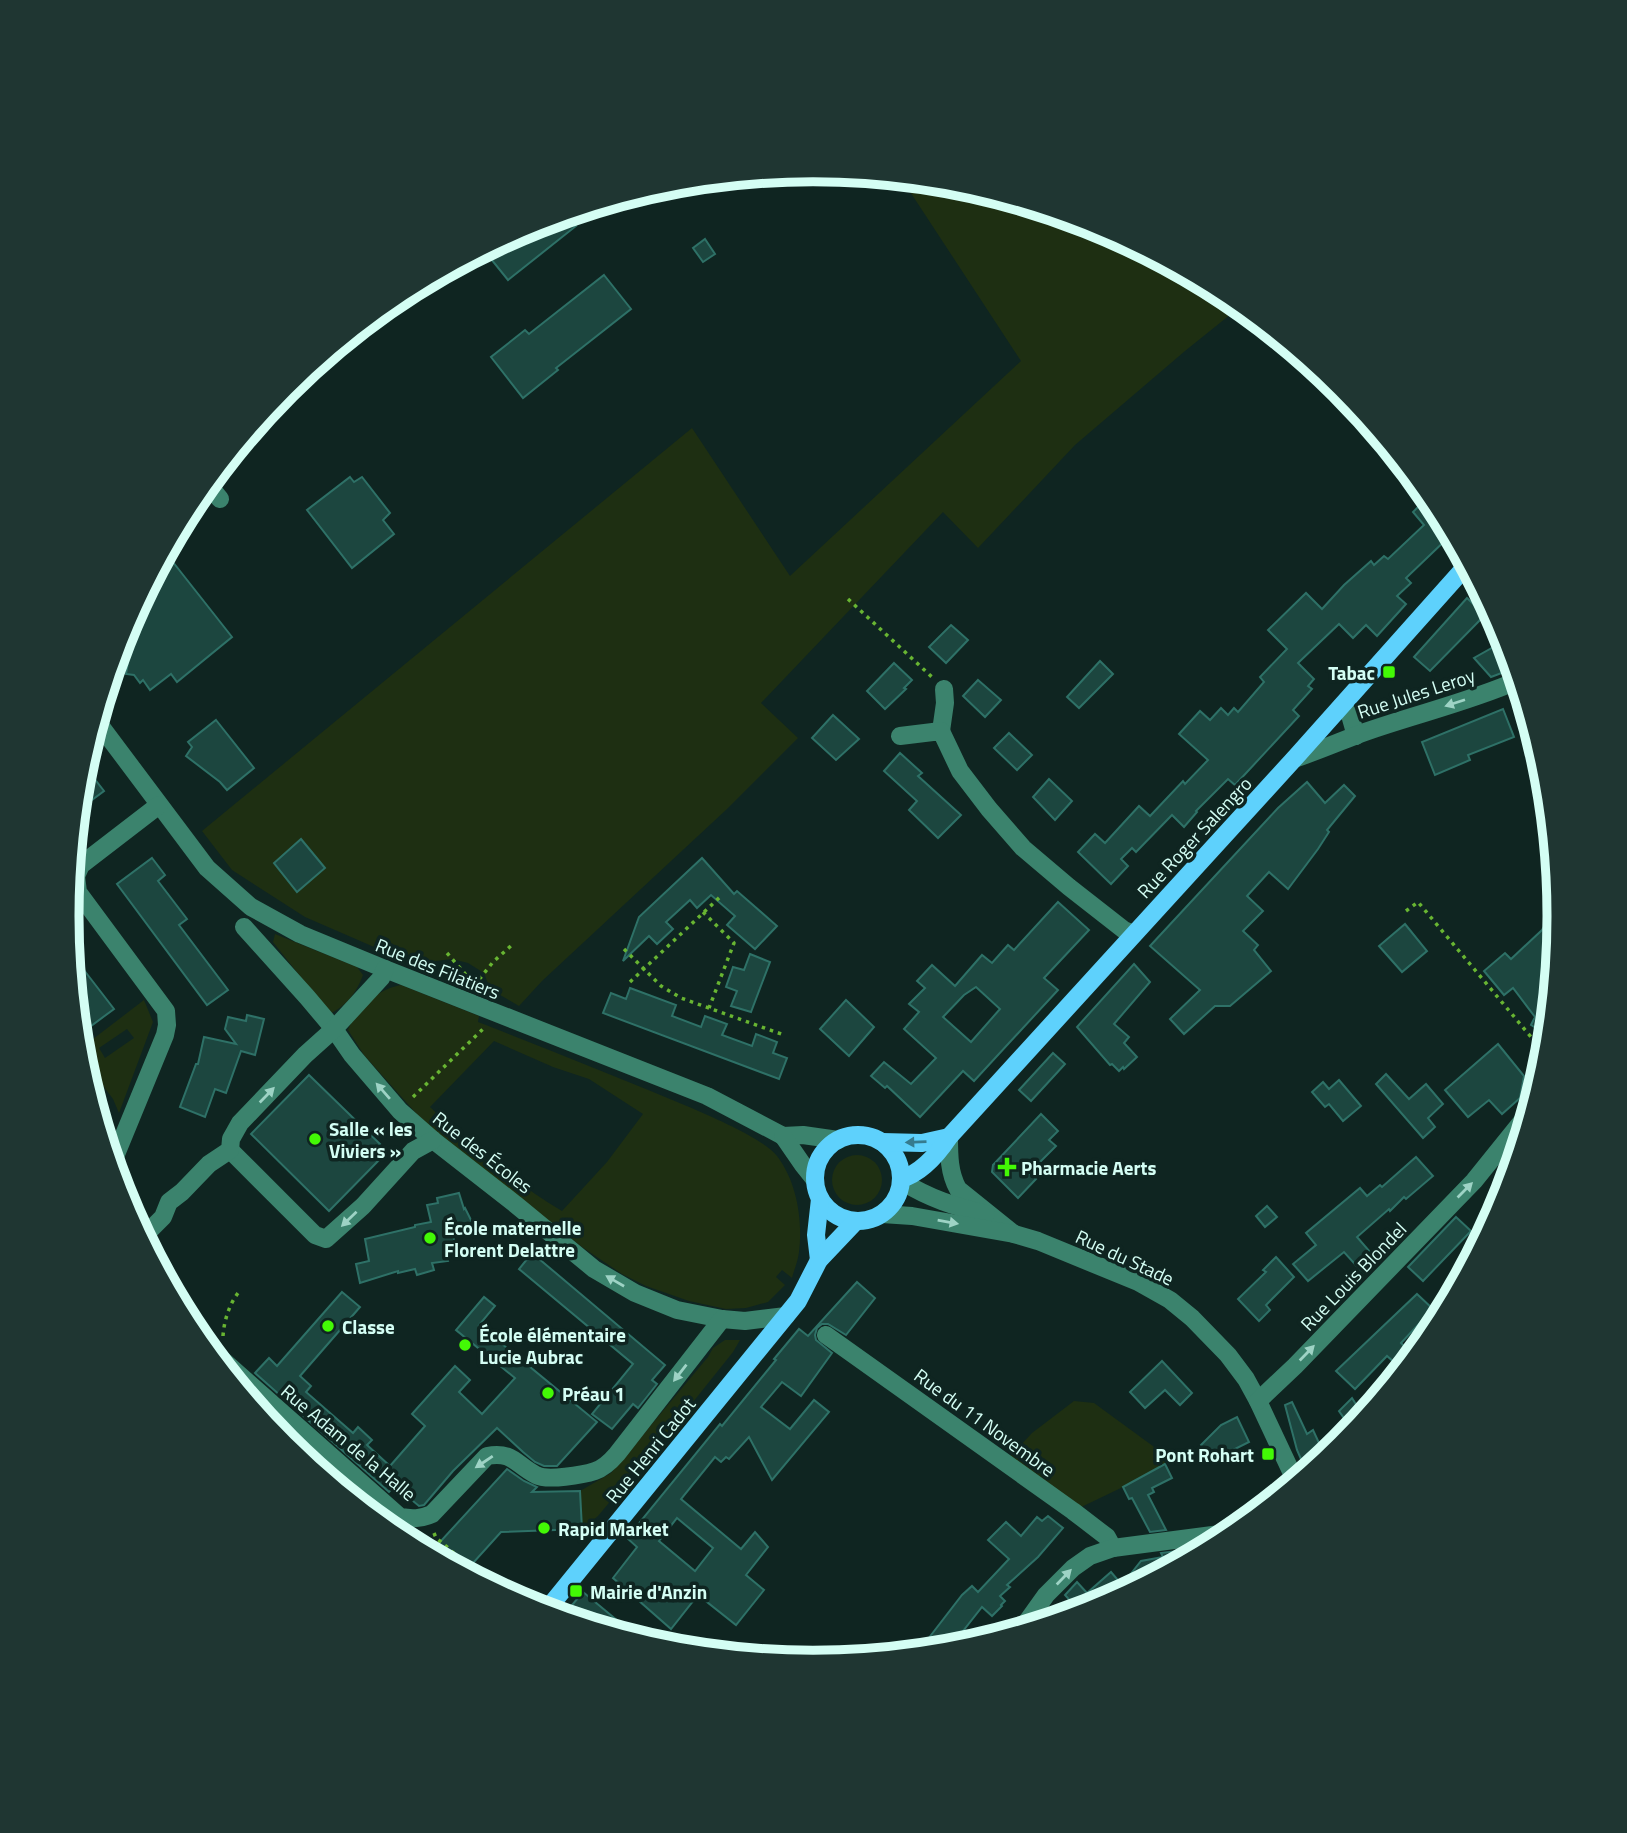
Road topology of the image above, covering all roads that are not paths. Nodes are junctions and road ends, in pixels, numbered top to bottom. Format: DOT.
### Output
graph roads {
  1 [pos="214,492"];
  2 [pos="220,499"];
  3 [pos="1462,572"];
  4 [pos="1510,683"];
  5 [pos="944,689"];
  6 [pos="1341,707"];
  7 [pos="103,730"];
  8 [pos="941,731"];
  9 [pos="900,736"];
  10 [pos="1356,736"];
  11 [pos="1294,760"];
  12 [pos="159,805"];
  13 [pos="80,867"];
  14 [pos="79,894"];
  15 [pos="244,927"];
  16 [pos="1134,934"];
  17 [pos="385,969"];
  18 [pos="334,1029"];
  19 [pos="1517,1128"];
  20 [pos="783,1136"];
  21 [pos="949,1137"];
  22 [pos="433,1140"];
  23 [pos="838,1140"];
  24 [pos="882,1142"];
  25 [pos="230,1150"];
  26 [pos="117,1151"];
  27 [pos="815,1180"];
  28 [pos="901,1180"];
  29 [pos="820,1199"];
  30 [pos="882,1214"];
  31 [pos="993,1216"];
  32 [pos="856,1222"];
  33 [pos="150,1230"];
  34 [pos="1013,1234"];
  35 [pos="819,1260"];
  36 [pos="786,1316"];
  37 [pos="722,1320"];
  38 [pos="826,1335"];
  39 [pos="242,1377"];
  40 [pos="1258,1401"];
  41 [pos="1292,1474"];
  42 [pos="1209,1535"];
  43 [pos="1113,1548"];
  44 [pos="553,1603"];
  45 [pos="1029,1618"];
  1 -- 2 [label="street"];
  3 -- 6 [label="main road, Rue Roger Salengro"];
  4 -- 10 [label="street, Rue Jules Leroy, one-way"];
  5 -- 8 [label="street"];
  6 -- 10 [label="street, Rue Jules Leroy"];
  6 -- 11 [label="main road, Rue Roger Salengro"];
  7 -- 12 [label="street, Rue des Filatiers"];
  8 -- 9 [label="street"];
  8 -- 16 [label="street"];
  10 -- 11 [label="street"];
  11 -- 16 [label="main road, Rue Roger Salengro"];
  12 -- 13 [label="street"];
  12 -- 17 [label="street, Rue des Filatiers"];
  14 -- 26 [label="street"];
  15 -- 18 [label="street, Rue des Écoles"];
  16 -- 21 [label="main road, Rue Roger Salengro"];
  17 -- 18 [label="street"];
  17 -- 20 [label="street, Rue des Filatiers"];
  22 -- 18 [label="street, Rue des Écoles, one-way"];
  25 -- 18 [label="street, one-way"];
  40 -- 19 [label="street, Rue Louis Blondel, one-way"];
  20 -- 23 [label="street, Rue des Filatiers"];
  20 -- 27 [label="street"];
  21 -- 24 [label="main road, one-way"];
  21 -- 28 [label="main road, Rue Roger Salengro"];
  21 -- 31 [label="street, Rue du Stade"];
  22 -- 25 [label="street, one-way"];
  37 -- 22 [label="street, Rue des Écoles, one-way"];
  23 -- 24 [label="main road"];
  23 -- 27 [label="main road"];
  24 -- 28 [label="main road"];
  25 -- 33 [label="street"];
  27 -- 29 [label="main road"];
  28 -- 30 [label="main road"];
  28 -- 31 [label="street, Rue du Stade"];
  29 -- 32 [label="main road"];
  29 -- 35 [label="main road"];
  30 -- 32 [label="main road"];
  30 -- 34 [label="street, Rue du Stade, one-way"];
  31 -- 34 [label="street, Rue du Stade"];
  32 -- 35 [label="main road"];
  34 -- 40 [label="street, Rue du Stade"];
  35 -- 36 [label="main road, Rue Henri Cadot"];
  36 -- 37 [label="street, Rue des Écoles"];
  36 -- 44 [label="main road, Rue Henri Cadot"];
  37 -- 39 [label="street, Rue Adam de la Halle, one-way"];
  38 -- 43 [label="street, Rue du 11 Novembre"];
  40 -- 41 [label="street"];
  42 -- 43 [label="street"];
  45 -- 43 [label="street, one-way"];
}
